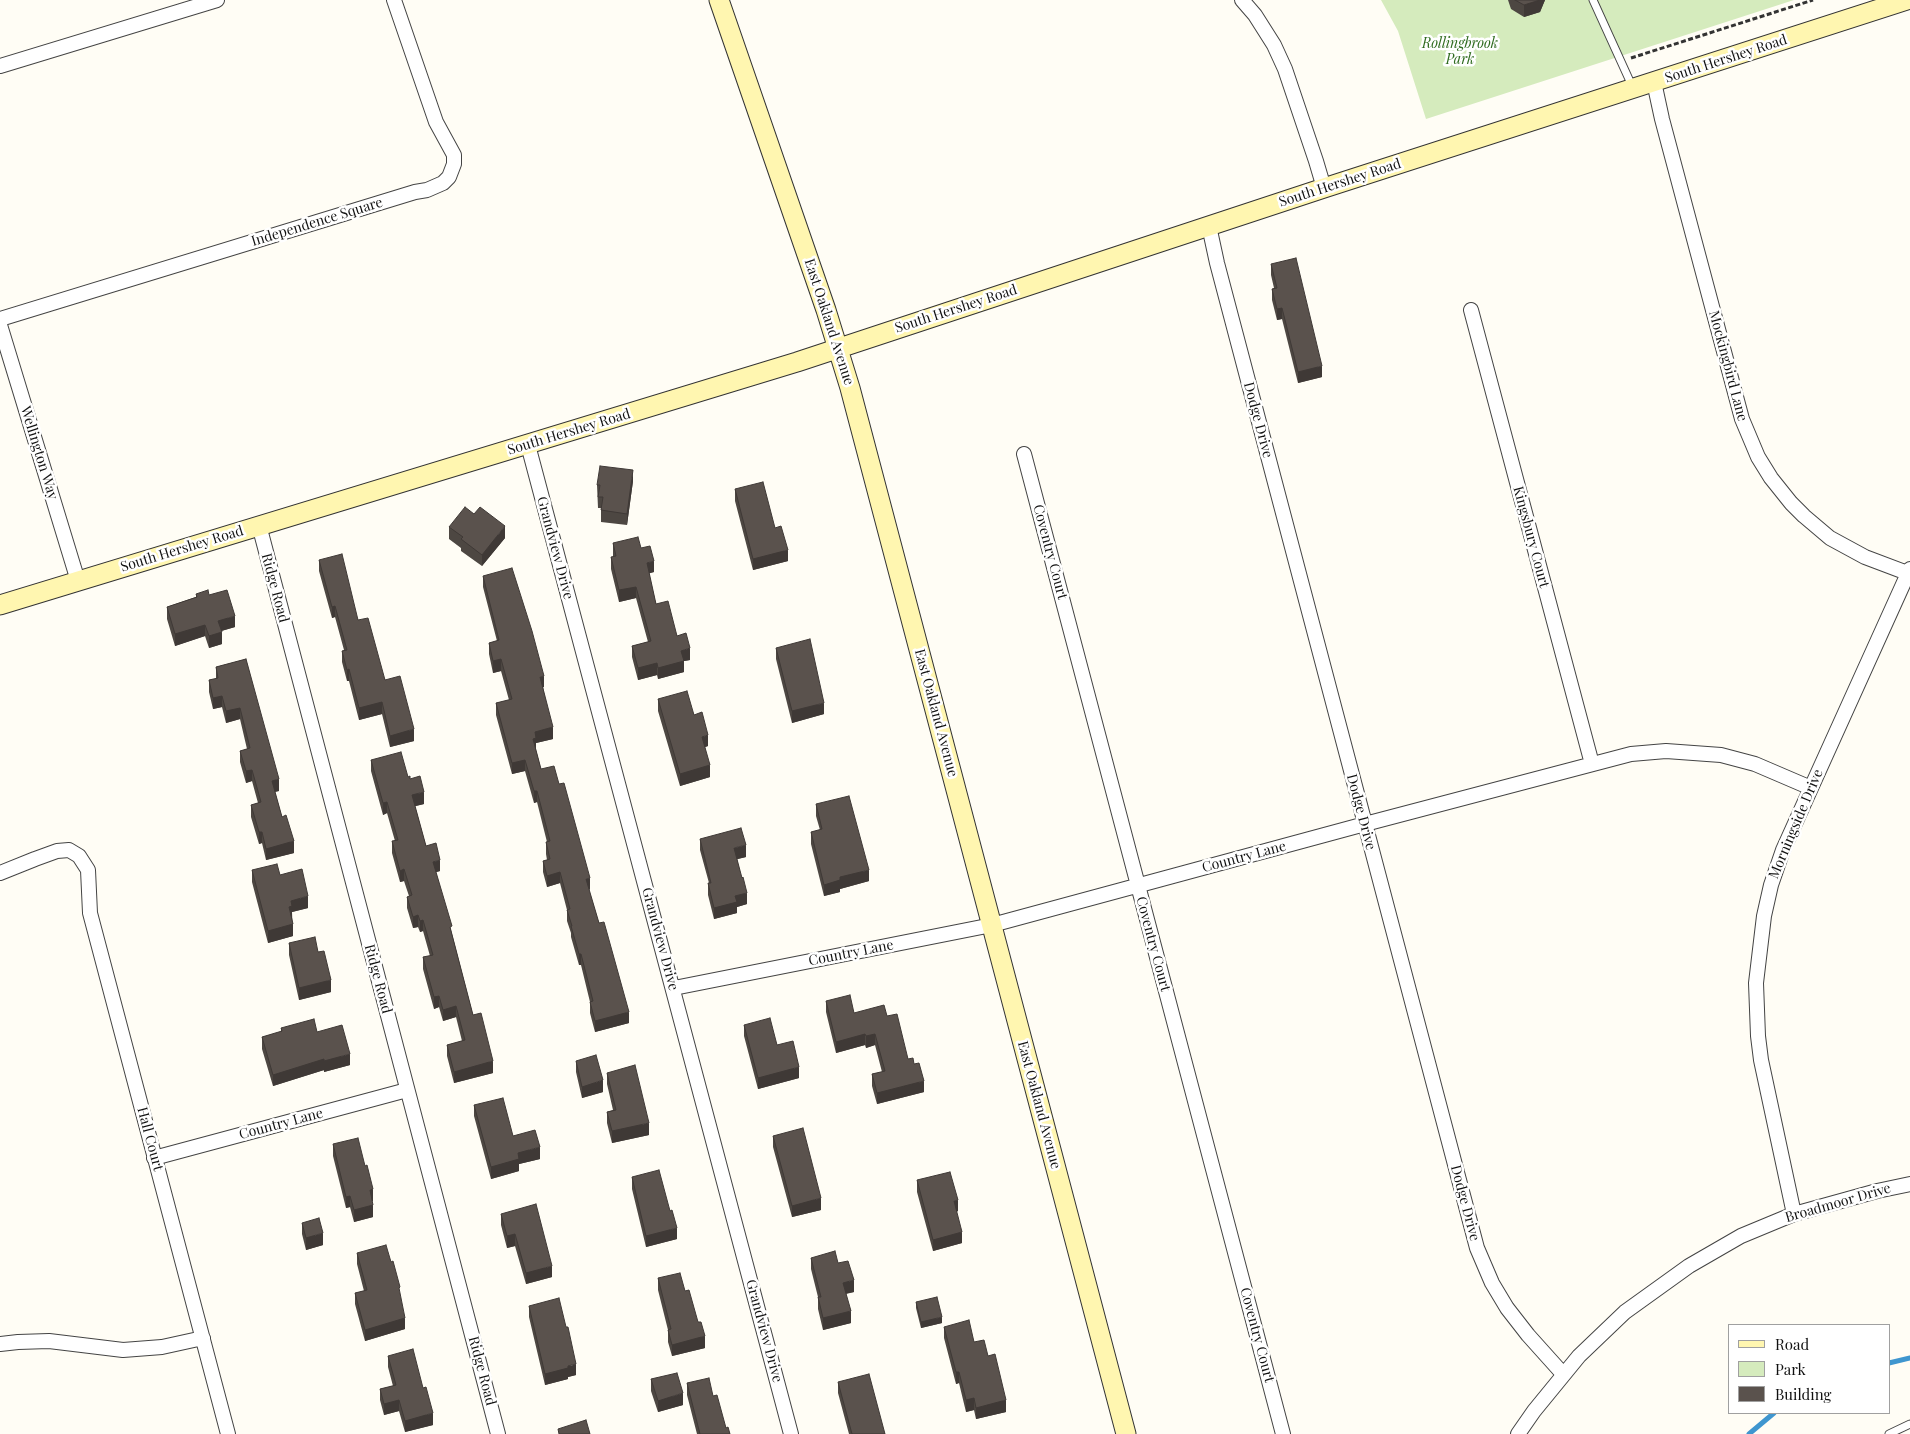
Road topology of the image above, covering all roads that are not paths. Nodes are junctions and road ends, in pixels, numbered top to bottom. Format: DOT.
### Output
graph roads {
  1 [pos="217,0"];
  2 [pos="394,0"];
  3 [pos="719,0"];
  4 [pos="1242,0"];
  5 [pos="1593,0"];
  6 [pos="1907,0"];
  7 [pos="0,66"];
  8 [pos="1654,82"];
  9 [pos="1633,89"];
  10 [pos="1324,188"];
  11 [pos="1209,226"];
  12 [pos="1471,310"];
  13 [pos="0,319"];
  14 [pos="0,325"];
  15 [pos="838,348"];
  16 [pos="528,445"];
  17 [pos="1024,454"];
  18 [pos="259,525"];
  19 [pos="1909,572"];
  20 [pos="78,581"];
  21 [pos="0,605"];
  22 [pos="1592,764"];
  23 [pos="1810,788"];
  24 [pos="1365,824"];
  25 [pos="0,873"];
  26 [pos="1138,886"];
  27 [pos="992,925"];
  28 [pos="674,988"];
  29 [pos="408,1090"];
  30 [pos="154,1158"];
  31 [pos="1910,1184"];
  32 [pos="1794,1214"];
  33 [pos="203,1338"];
  34 [pos="0,1344"];
  35 [pos="1563,1374"];
  36 [pos="1910,1424"];
  37 [pos="228,1434"];
  38 [pos="498,1434"];
  39 [pos="791,1434"];
  40 [pos="1126,1434"];
  41 [pos="1283,1434"];
  42 [pos="1518,1434"];
  43 [pos="1889,1434"];
  1 -- 7 [label="street"];
  2 -- 13 [label="street, Independence Square"];
  3 -- 15 [label="main road, East Oakland Avenue"];
  4 -- 10 [label="street"];
  5 -- 9 [label="lane"];
  6 -- 8 [label="main road, South Hershey Road"];
  8 -- 9 [label="main road, South Hershey Road"];
  8 -- 19 [label="street, Mockingbird Lane"];
  9 -- 10 [label="main road, South Hershey Road"];
  10 -- 11 [label="main road, South Hershey Road"];
  11 -- 15 [label="main road, South Hershey Road"];
  11 -- 24 [label="street, Dodge Drive"];
  12 -- 22 [label="street, Kingsbury Court"];
  14 -- 20 [label="street, Wellington Way"];
  15 -- 16 [label="main road, South Hershey Road"];
  15 -- 27 [label="main road, East Oakland Avenue"];
  16 -- 18 [label="main road, South Hershey Road"];
  16 -- 28 [label="street, Grandview Drive"];
  17 -- 26 [label="street, Coventry Court"];
  18 -- 20 [label="main road, South Hershey Road"];
  18 -- 29 [label="street, Ridge Road"];
  19 -- 23 [label="street, Morningside Drive"];
  20 -- 21 [label="main road, South Hershey Road"];
  22 -- 23 [label="street, Country Lane"];
  22 -- 24 [label="street, Country Lane"];
  23 -- 32 [label="street, Morningside Drive"];
  24 -- 26 [label="street, Country Lane"];
  24 -- 35 [label="street, Dodge Drive"];
  25 -- 30 [label="street, Hall Court"];
  26 -- 27 [label="street, Country Lane"];
  26 -- 41 [label="street, Coventry Court"];
  27 -- 28 [label="street, Country Lane"];
  27 -- 40 [label="main road, East Oakland Avenue"];
  28 -- 39 [label="street, Grandview Drive"];
  29 -- 30 [label="street, Country Lane"];
  29 -- 38 [label="street, Ridge Road"];
  30 -- 33 [label="street, Hall Court"];
  31 -- 32 [label="street, Broadmoor Drive"];
  32 -- 35 [label="street, Broadmoor Drive"];
  33 -- 34 [label="street"];
  33 -- 37 [label="street, Hall Court"];
  35 -- 42 [label="street, Broadmoor Drive"];
  36 -- 43 [label="lane"];
}
